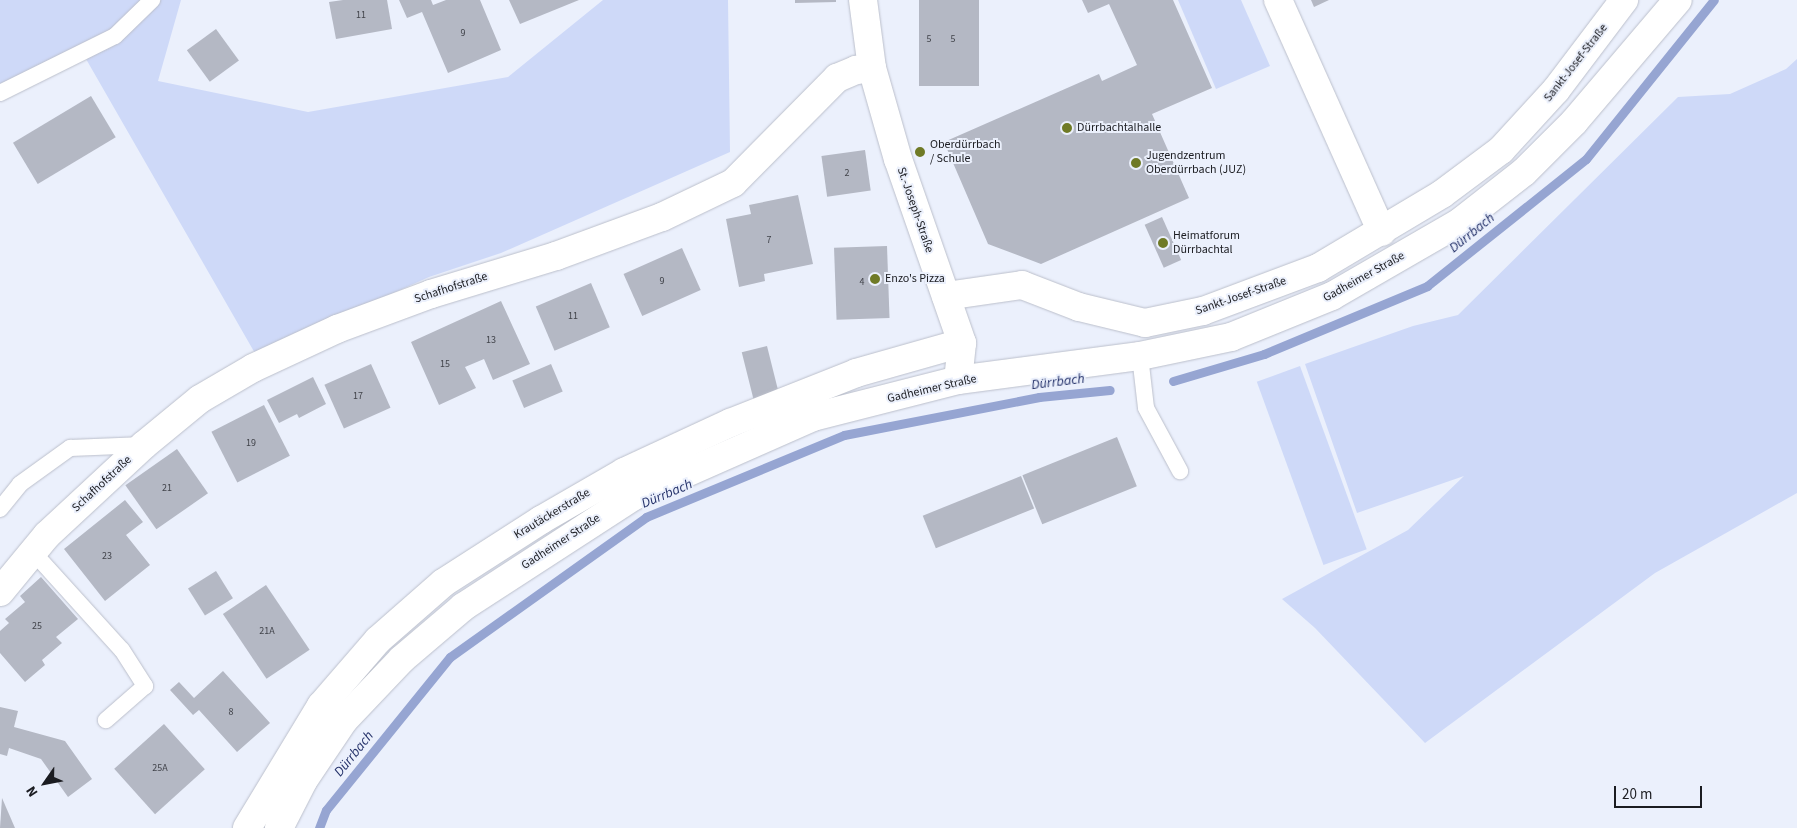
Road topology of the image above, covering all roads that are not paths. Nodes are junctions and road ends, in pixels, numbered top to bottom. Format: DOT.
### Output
graph roads {
  1 [pos="152,0"];
  2 [pos="863,0"];
  3 [pos="1278,0"];
  4 [pos="1624,0"];
  5 [pos="1678,0"];
  6 [pos="872,68"];
  7 [pos="0,93"];
  8 [pos="1382,232"];
  9 [pos="946,296"];
  10 [pos="962,343"];
  11 [pos="1140,356"];
  12 [pos="958,380"];
  13 [pos="144,444"];
  14 [pos="1180,471"];
  15 [pos="0,509"];
  16 [pos="32,552"];
  17 [pos="0,592"];
  18 [pos="106,720"];
  19 [pos="247,828"];
  20 [pos="279,828"];
  1 -- 7 [label="lane"];
  2 -- 6 [label="street"];
  3 -- 8 [label="street"];
  4 -- 8 [label="street, Sankt-Josef-Straße"];
  5 -- 11 [label="street, Gadheimer Straße"];
  6 -- 9 [label="street, St.-Joseph-Straße"];
  6 -- 13 [label="street, Schafhofstraße"];
  8 -- 9 [label="street, Sankt-Josef-Straße"];
  9 -- 10 [label="street, St.-Joseph-Straße"];
  10 -- 12 [label="street, St.-Joseph-Straße"];
  10 -- 19 [label="street, Krautäckerstraße"];
  11 -- 12 [label="street, Gadheimer Straße"];
  11 -- 14 [label="lane"];
  12 -- 20 [label="street, Gadheimer Straße"];
  13 -- 15 [label="lane"];
  13 -- 16 [label="street, Schafhofstraße"];
  16 -- 17 [label="street, Schafhofstraße"];
  16 -- 18 [label="lane"];
}
